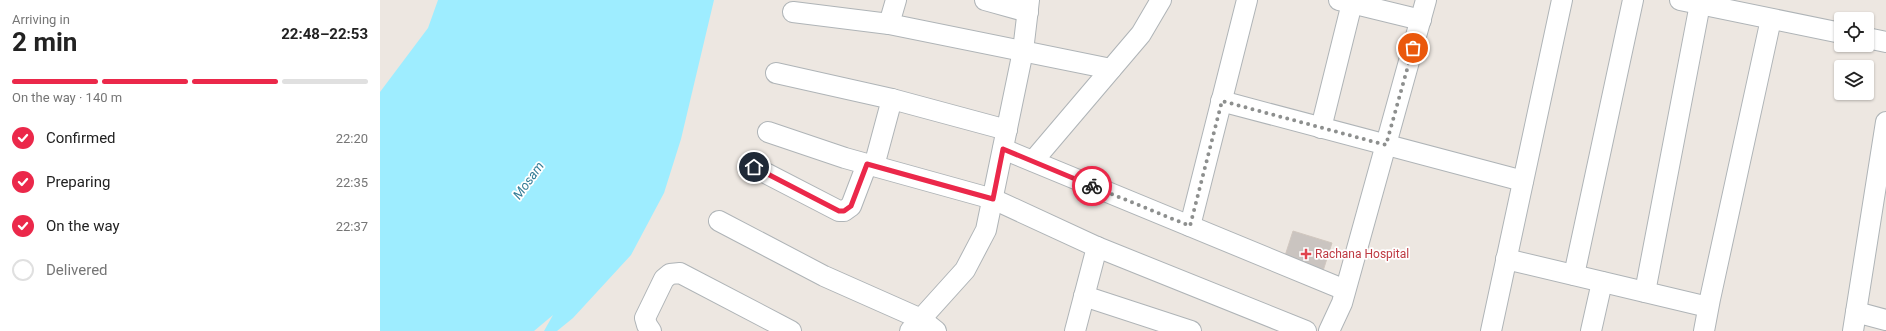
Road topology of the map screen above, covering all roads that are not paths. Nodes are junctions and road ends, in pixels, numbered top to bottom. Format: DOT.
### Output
graph roads {
  1 [pos="896,0"];
  2 [pos="985,0"];
  3 [pos="1160,0"];
  4 [pos="1247,0"];
  5 [pos="1426,0"];
  6 [pos="1562,0"];
  7 [pos="1633,0"];
  8 [pos="1680,0"];
  9 [pos="1346,2"];
  10 [pos="1700,4"];
  11 [pos="1028,6"];
  12 [pos="793,12"];
  13 [pos="1772,19"];
  14 [pos="1420,20"];
  15 [pos="889,24"];
  16 [pos="1834,32"];
  17 [pos="1874,39"];
  18 [pos="1886,42"];
  19 [pos="1023,51"];
  20 [pos="1111,70"];
  21 [pos="776,73"];
  22 [pos="892,99"];
  23 [pos="1222,101"];
  24 [pos="1886,122"];
  25 [pos="1321,128"];
  26 [pos="768,132"];
  27 [pos="1005,140"];
  28 [pos="1386,145"];
  29 [pos="1033,161"];
  30 [pos="871,165"];
  31 [pos="754,167"];
  32 [pos="1523,181"];
  33 [pos="993,199"];
  34 [pos="719,221"];
  35 [pos="1190,226"];
  36 [pos="1097,247"];
  37 [pos="1506,259"];
  38 [pos="1574,275"];
  39 [pos="1602,282"];
  40 [pos="1345,290"];
  41 [pos="1645,292"];
  42 [pos="1084,296"];
  43 [pos="1708,307"];
  44 [pos="1886,320"];
  45 [pos="1855,322"];
  46 [pos="922,327"];
  47 [pos="651,331"];
  48 [pos="791,331"];
  49 [pos="1075,331"];
  50 [pos="1190,331"];
  51 [pos="1306,331"];
  52 [pos="1329,331"];
  53 [pos="1491,331"];
  54 [pos="1591,331"];
  55 [pos="1704,331"];
  1 -- 15 [label="street"];
  2 -- 11 [label="street"];
  3 -- 20 [label="street"];
  4 -- 23 [label="street"];
  5 -- 14 [label="street"];
  6 -- 32 [label="street"];
  7 -- 38 [label="street"];
  8 -- 10 [label="street"];
  9 -- 14 [label="street"];
  9 -- 25 [label="street"];
  10 -- 13 [label="street"];
  10 -- 41 [label="street"];
  11 -- 19 [label="street"];
  12 -- 15 [label="street"];
  13 -- 16 [label="street"];
  13 -- 43 [label="street"];
  14 -- 28 [label="street"];
  15 -- 19 [label="street"];
  17 -- 18 [label="street"];
  19 -- 20 [label="street"];
  19 -- 27 [label="street"];
  20 -- 29 [label="street"];
  21 -- 22 [label="street"];
  22 -- 27 [label="street"];
  22 -- 30 [label="street"];
  23 -- 25 [label="street"];
  23 -- 35 [label="street"];
  24 -- 45 [label="street"];
  25 -- 28 [label="street"];
  26 -- 30 [label="street"];
  27 -- 29 [label="street"];
  27 -- 33 [label="street"];
  28 -- 32 [label="street"];
  28 -- 40 [label="street"];
  29 -- 35 [label="street"];
  30 -- 31 [label="street"];
  30 -- 33 [label="street"];
  32 -- 37 [label="street"];
  33 -- 36 [label="street"];
  33 -- 46 [label="street"];
  34 -- 46 [label="street"];
  35 -- 40 [label="street"];
  36 -- 42 [label="street"];
  36 -- 51 [label="street"];
  37 -- 38 [label="street"];
  37 -- 53 [label="street"];
  38 -- 39 [label="street"];
  39 -- 41 [label="street"];
  39 -- 54 [label="street"];
  40 -- 52 [label="street"];
  41 -- 43 [label="street"];
  42 -- 49 [label="street"];
  42 -- 50 [label="street"];
  43 -- 55 [label="street"];
  44 -- 45 [label="street"];
  47 -- 48 [label="street"];
}
